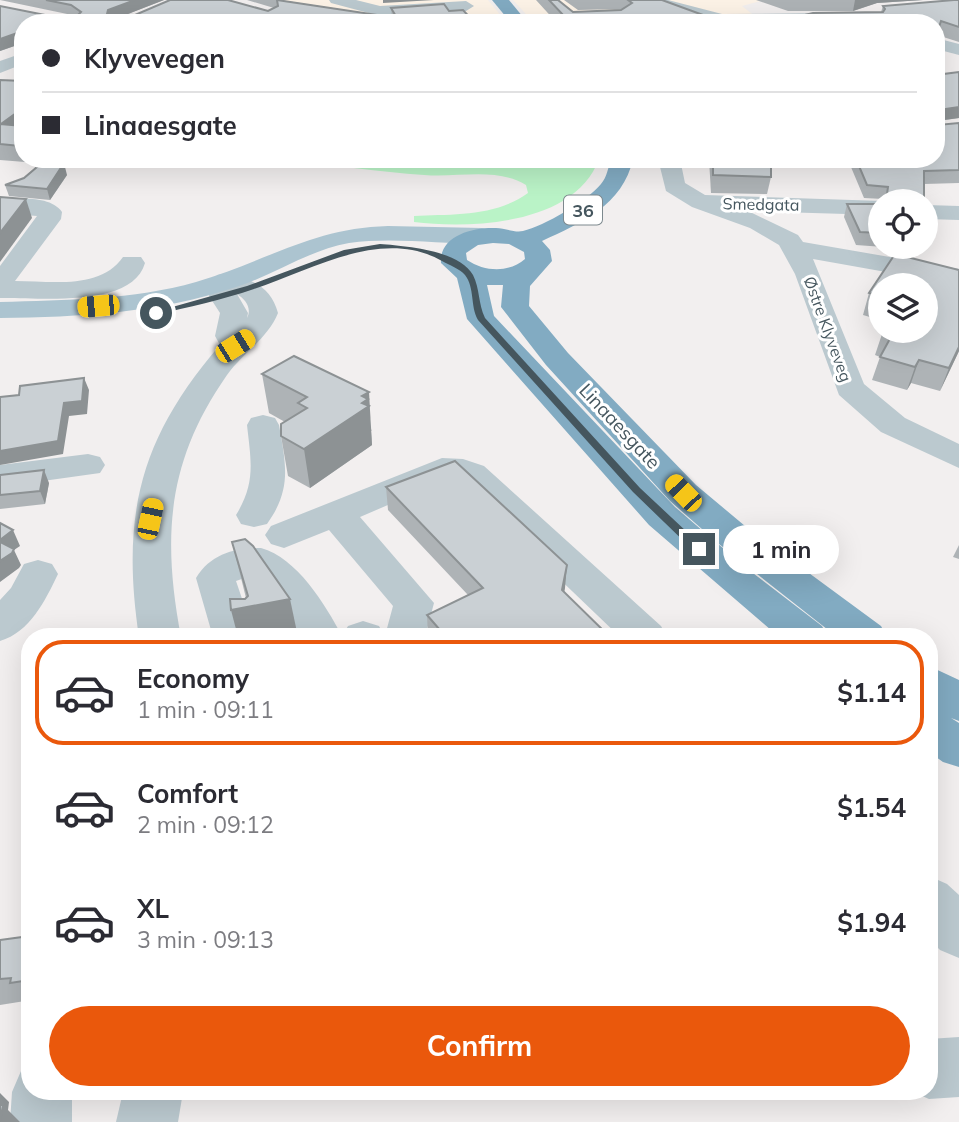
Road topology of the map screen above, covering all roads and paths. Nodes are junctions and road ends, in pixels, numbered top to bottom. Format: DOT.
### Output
graph roads {
  1 [pos="337,0"];
  2 [pos="500,0"];
  3 [pos="654,0"];
  4 [pos="690,0"];
  5 [pos="464,3"];
  6 [pos="734,11"];
  7 [pos="512,14"];
  8 [pos="786,14"];
  9 [pos="619,168"];
  10 [pos="670,168"];
  11 [pos="2,192"];
  12 [pos="700,202"];
  13 [pos="868,208"];
  14 [pos="938,212"];
  15 [pos="959,213"];
  16 [pos="482,236"];
  17 [pos="524,240"];
  18 [pos="795,248"];
  19 [pos="132,263"];
  20 [pos="461,267"];
  21 [pos="526,271"];
  22 [pos="959,278"];
  23 [pos="0,281"];
  24 [pos="233,288"];
  25 [pos="0,290"];
  26 [pos="0,310"];
  27 [pos="0,325"];
  28 [pos="263,425"];
  29 [pos="959,457"];
  30 [pos="88,465"];
  31 [pos="0,476"];
  32 [pos="336,513"];
  33 [pos="38,574"];
  34 [pos="0,626"];
  35 [pos="159,628"];
  36 [pos="231,628"];
  37 [pos="316,628"];
  38 [pos="407,628"];
  39 [pos="636,628"];
  40 [pos="796,628"];
  41 [pos="854,628"];
  42 [pos="938,680"];
  43 [pos="938,688"];
  44 [pos="959,691"];
  45 [pos="959,703"];
  46 [pos="938,733"];
  47 [pos="938,745"];
  48 [pos="959,748"];
  49 [pos="959,763"];
  50 [pos="938,910"];
  51 [pos="959,932"];
  52 [pos="959,1067"];
  53 [pos="938,1068"];
  54 [pos="42,1100"];
  55 [pos="151,1100"];
  56 [pos="41,1122"];
  57 [pos="147,1122"];
  1 -- 5 [label="street"];
  2 -- 7 [label="highway"];
  3 -- 6 [label="street"];
  4 -- 6 [label="street"];
  6 -- 8 [label="street"];
  9 -- 17 [label="highway, 36"];
  10 -- 12 [label="street, Smedgata"];
  11 -- 23 [label="street"];
  12 -- 13 [label="street, Smedgata"];
  12 -- 18 [label="street, Østre Klyveveg"];
  14 -- 15 [label="street"];
  16 -- 17 [label="highway"];
  16 -- 20 [label="highway"];
  16 -- 24 [label="main road"];
  17 -- 21 [label="highway, Linaaesgate"];
  18 -- 22 [label="street"];
  18 -- 29 [label="street, Østre Klyveveg"];
  19 -- 25 [label="street"];
  20 -- 21 [label="highway"];
  20 -- 24 [label="main road"];
  20 -- 40 [label="highway, Linaaesgate"];
  21 -- 41 [label="highway, Linaaesgate"];
  24 -- 26 [label="main road"];
  24 -- 27 [label="main road"];
  24 -- 35 [label="street"];
  28 -- 32 [label="street"];
  30 -- 31 [label="street"];
  32 -- 38 [label="street"];
  32 -- 39 [label="street"];
  33 -- 34 [label="street"];
  36 -- 37 [label="street"];
  42 -- 44 [label="street"];
  43 -- 45 [label="highway"];
  46 -- 48 [label="highway"];
  47 -- 49 [label="street"];
  50 -- 51 [label="street"];
  52 -- 53 [label="street"];
  54 -- 56 [label="street"];
  55 -- 57 [label="street"];
}
